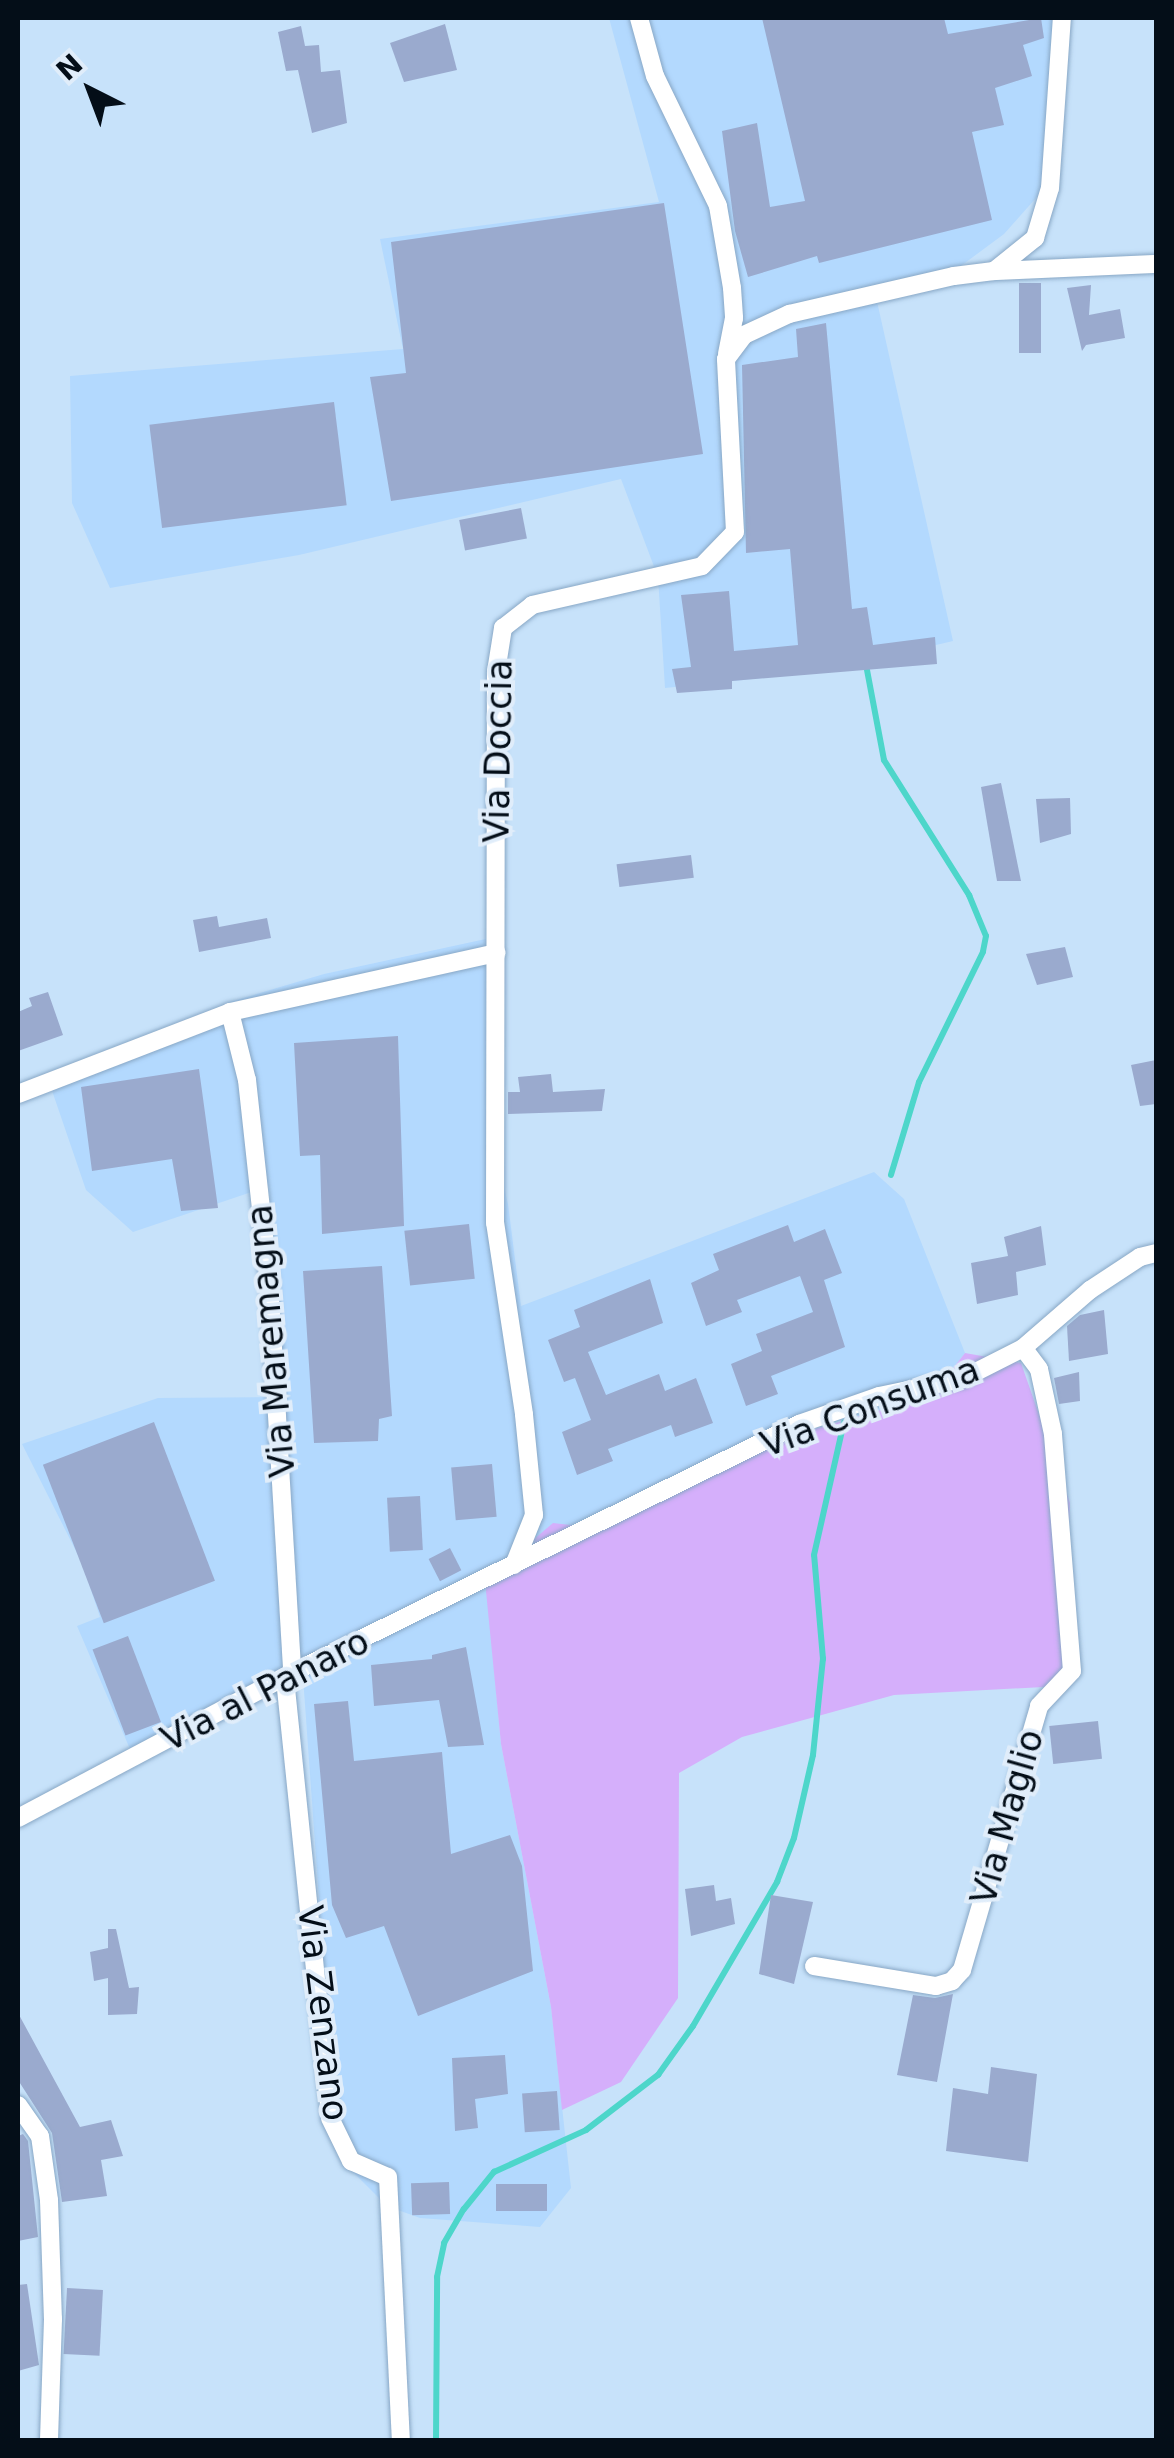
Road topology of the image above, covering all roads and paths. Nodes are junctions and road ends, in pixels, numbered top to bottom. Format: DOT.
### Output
graph roads {
  1 [pos="639,18"];
  2 [pos="1062,18"];
  3 [pos="1156,264"];
  4 [pos="994,271"];
  5 [pos="726,359"];
  6 [pos="496,953"];
  7 [pos="230,1012"];
  8 [pos="18,1094"];
  9 [pos="1156,1252"];
  10 [pos="1023,1348"];
  11 [pos="514,1564"];
  12 [pos="289,1676"];
  13 [pos="18,1818"];
  14 [pos="814,1966"];
  15 [pos="18,2105"];
  16 [pos="49,2440"];
  17 [pos="401,2440"];
  1 -- 5 [label="street"];
  2 -- 4 [label="street"];
  3 -- 4 [label="street"];
  4 -- 5 [label="street"];
  5 -- 6 [label="street, Via Doccia"];
  6 -- 7 [label="street"];
  6 -- 11 [label="street, Via Doccia"];
  7 -- 8 [label="street"];
  7 -- 12 [label="street, Via Maremagna"];
  9 -- 10 [label="street, Via Consuma"];
  10 -- 11 [label="street, Via Consuma"];
  10 -- 14 [label="street, Via Maglio"];
  11 -- 12 [label="street, Via al Panaro"];
  12 -- 13 [label="street, Via al Panaro"];
  12 -- 17 [label="street, Via Zenzano"];
  15 -- 16 [label="street"];
}
